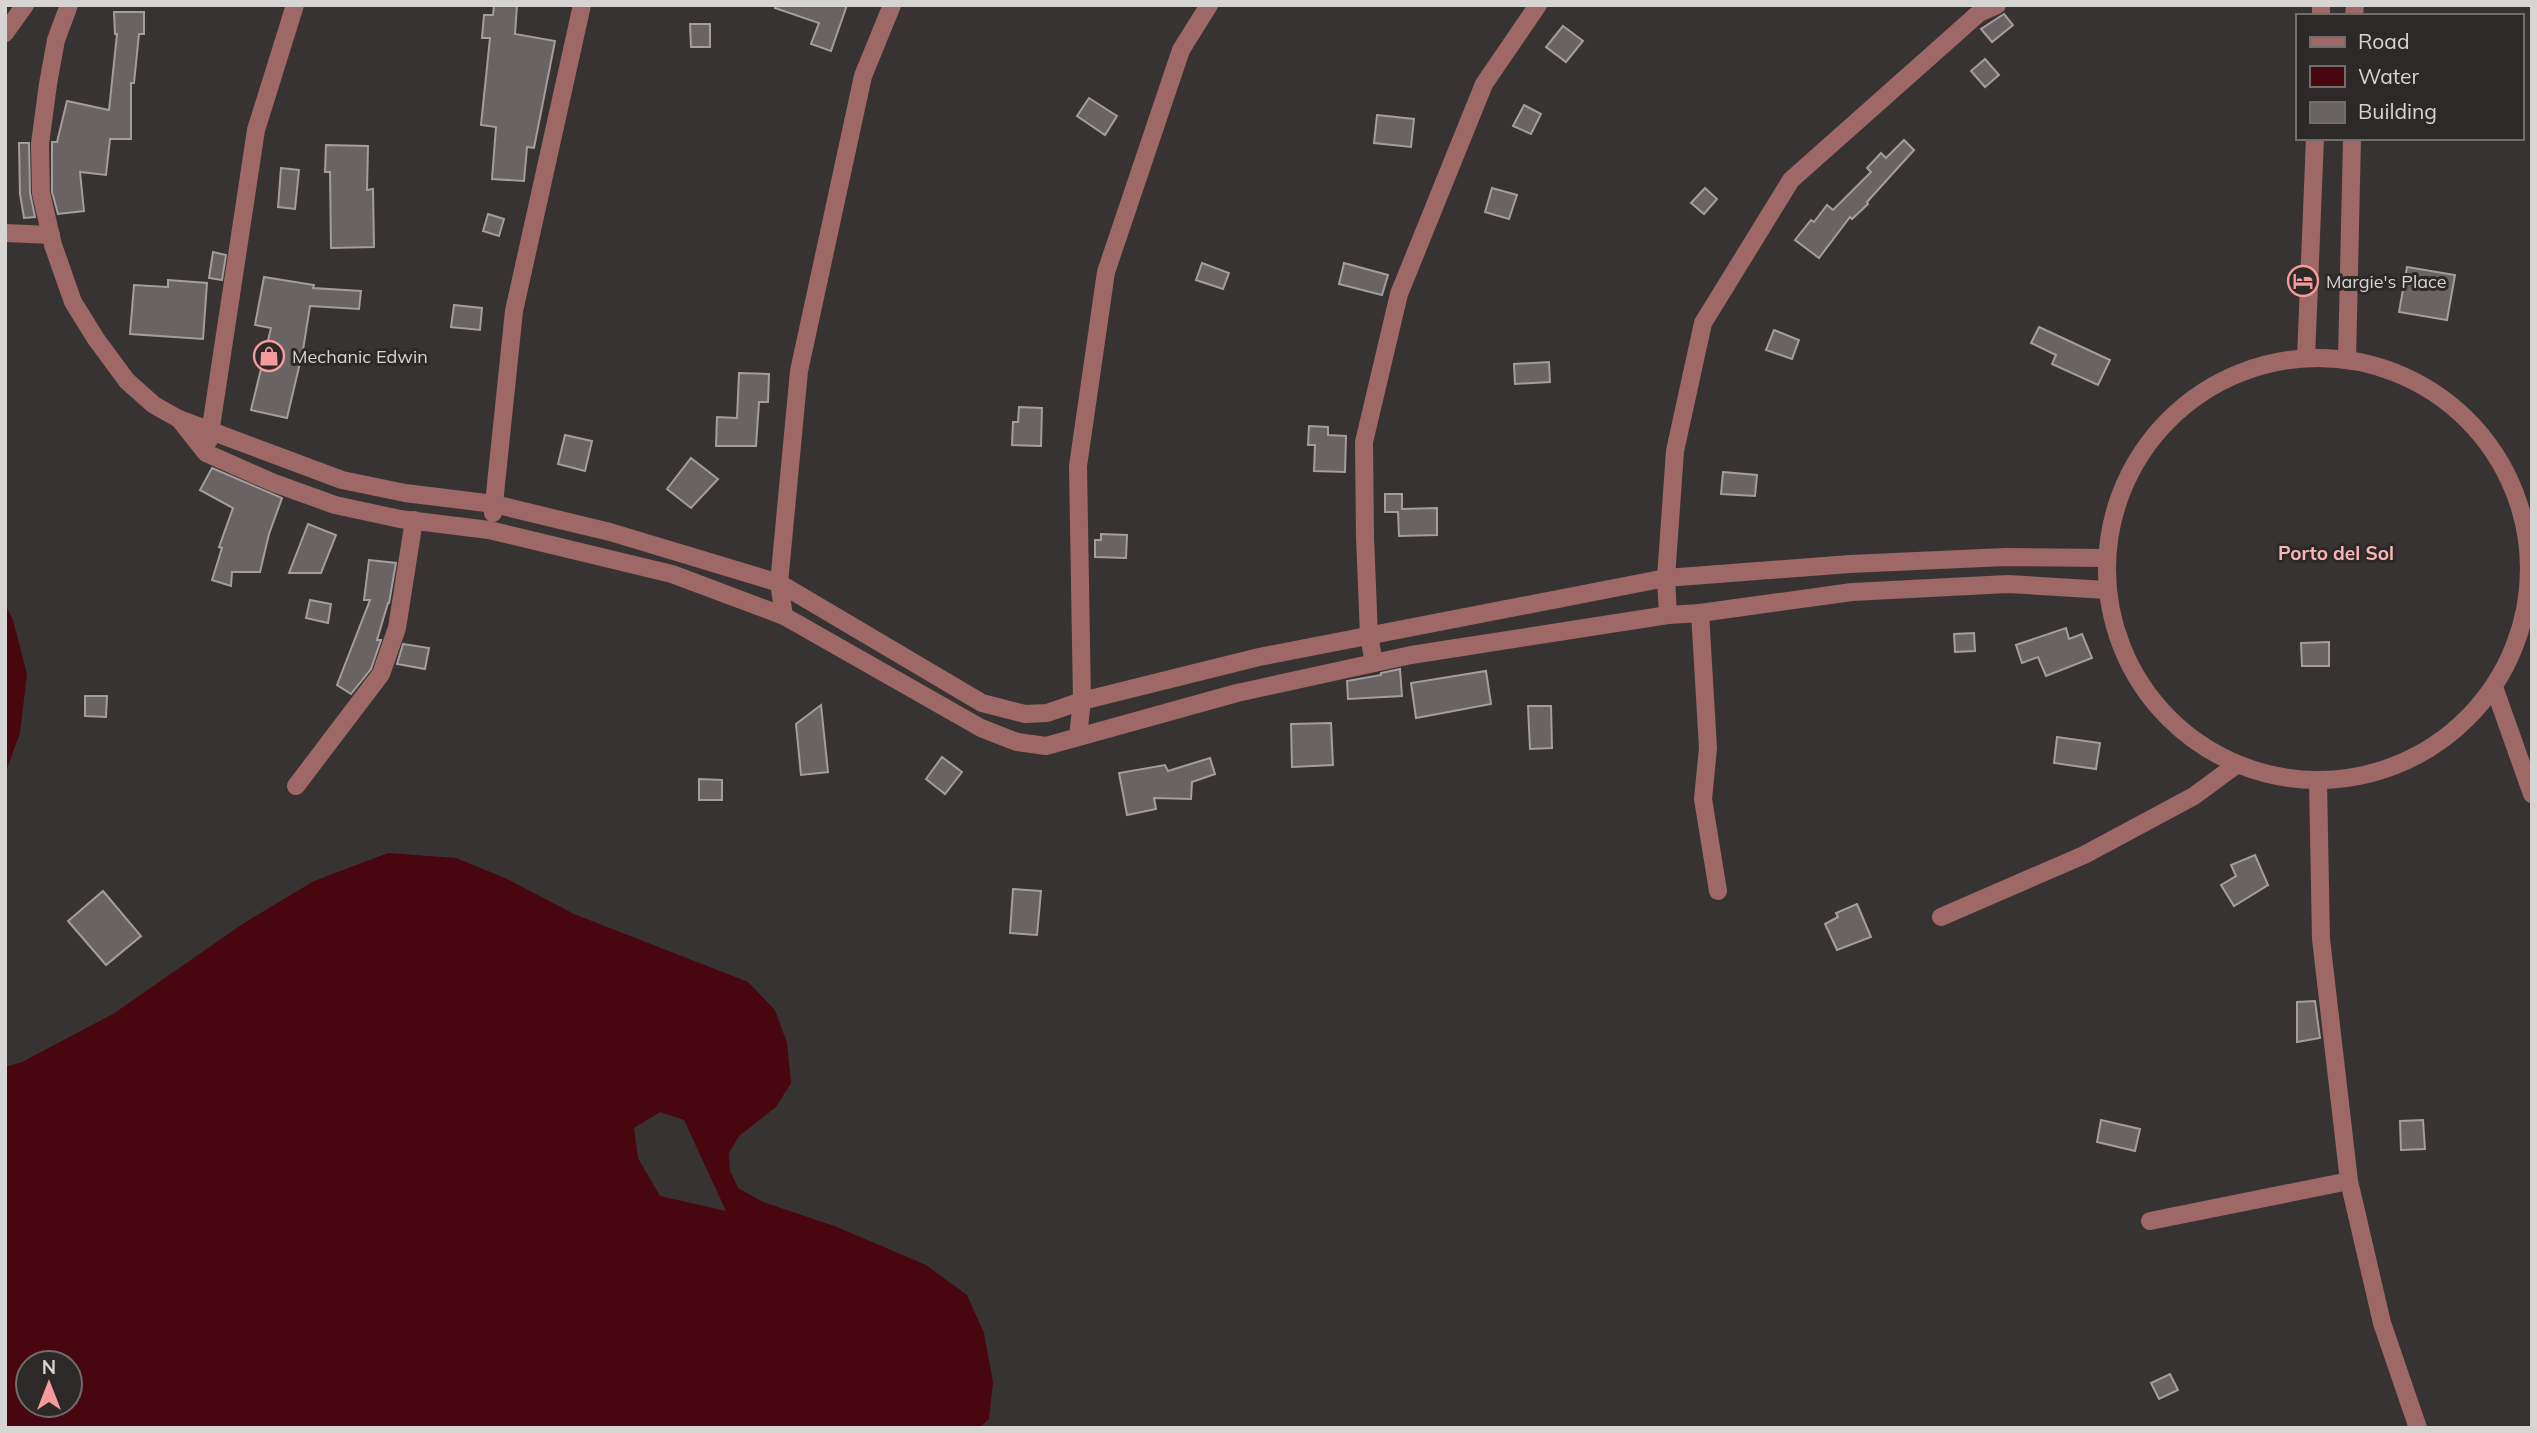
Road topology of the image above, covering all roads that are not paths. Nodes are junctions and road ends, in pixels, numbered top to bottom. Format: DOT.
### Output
graph roads {
  1 [pos="25,5"];
  2 [pos="69,5"];
  3 [pos="295,5"];
  4 [pos="582,5"];
  5 [pos="892,5"];
  6 [pos="1209,5"];
  7 [pos="1538,5"];
  8 [pos="1997,5"];
  9 [pos="5,33"];
  10 [pos="2315,140"];
  11 [pos="2352,140"];
  12 [pos="5,233"];
  13 [pos="51,235"];
  14 [pos="2306,358"];
  15 [pos="2347,360"];
  16 [pos="179,419"];
  17 [pos="212,430"];
  18 [pos="206,453"];
  19 [pos="494,504"];
  20 [pos="414,520"];
  21 [pos="489,530"];
  22 [pos="2105,558"];
  23 [pos="2531,575"];
  24 [pos="1666,578"];
  25 [pos="779,583"];
  26 [pos="2106,590"];
  27 [pos="2529,609"];
  28 [pos="1700,613"];
  29 [pos="784,615"];
  30 [pos="1668,615"];
  31 [pos="1369,636"];
  32 [pos="1374,663"];
  33 [pos="2494,687"];
  34 [pos="1082,701"];
  35 [pos="1078,736"];
  36 [pos="2236,765"];
  37 [pos="2318,781"];
  38 [pos="296,786"];
  39 [pos="2532,794"];
  40 [pos="1718,891"];
  41 [pos="1941,917"];
  42 [pos="2349,1181"];
  43 [pos="2150,1221"];
  44 [pos="2418,1428"];
  1 -- 9 [label="street"];
  2 -- 13 [label="street"];
  3 -- 17 [label="street"];
  4 -- 19 [label="street"];
  5 -- 25 [label="street"];
  6 -- 34 [label="street"];
  7 -- 31 [label="street"];
  8 -- 24 [label="street"];
  10 -- 14 [label="street"];
  11 -- 15 [label="street"];
  12 -- 13 [label="street"];
  13 -- 16 [label="street"];
  14 -- 15 [label="street"];
  14 -- 22 [label="street"];
  15 -- 23 [label="street"];
  16 -- 17 [label="street"];
  16 -- 18 [label="street"];
  17 -- 18 [label="street"];
  17 -- 19 [label="street"];
  18 -- 20 [label="street"];
  19 -- 21 [label="street"];
  19 -- 25 [label="street"];
  20 -- 21 [label="street"];
  20 -- 38 [label="street"];
  21 -- 29 [label="street"];
  22 -- 24 [label="street"];
  22 -- 26 [label="street"];
  23 -- 27 [label="street"];
  24 -- 30 [label="street"];
  24 -- 31 [label="street"];
  25 -- 29 [label="street"];
  25 -- 34 [label="street"];
  26 -- 28 [label="street"];
  26 -- 36 [label="street"];
  27 -- 33 [label="street"];
  28 -- 30 [label="street"];
  28 -- 40 [label="street"];
  29 -- 35 [label="street"];
  30 -- 32 [label="street"];
  31 -- 32 [label="street"];
  31 -- 34 [label="street"];
  32 -- 35 [label="street"];
  33 -- 37 [label="street"];
  33 -- 39 [label="street"];
  34 -- 35 [label="street"];
  36 -- 37 [label="street"];
  36 -- 41 [label="street"];
  37 -- 42 [label="street"];
  42 -- 43 [label="street"];
  42 -- 44 [label="street"];
}
